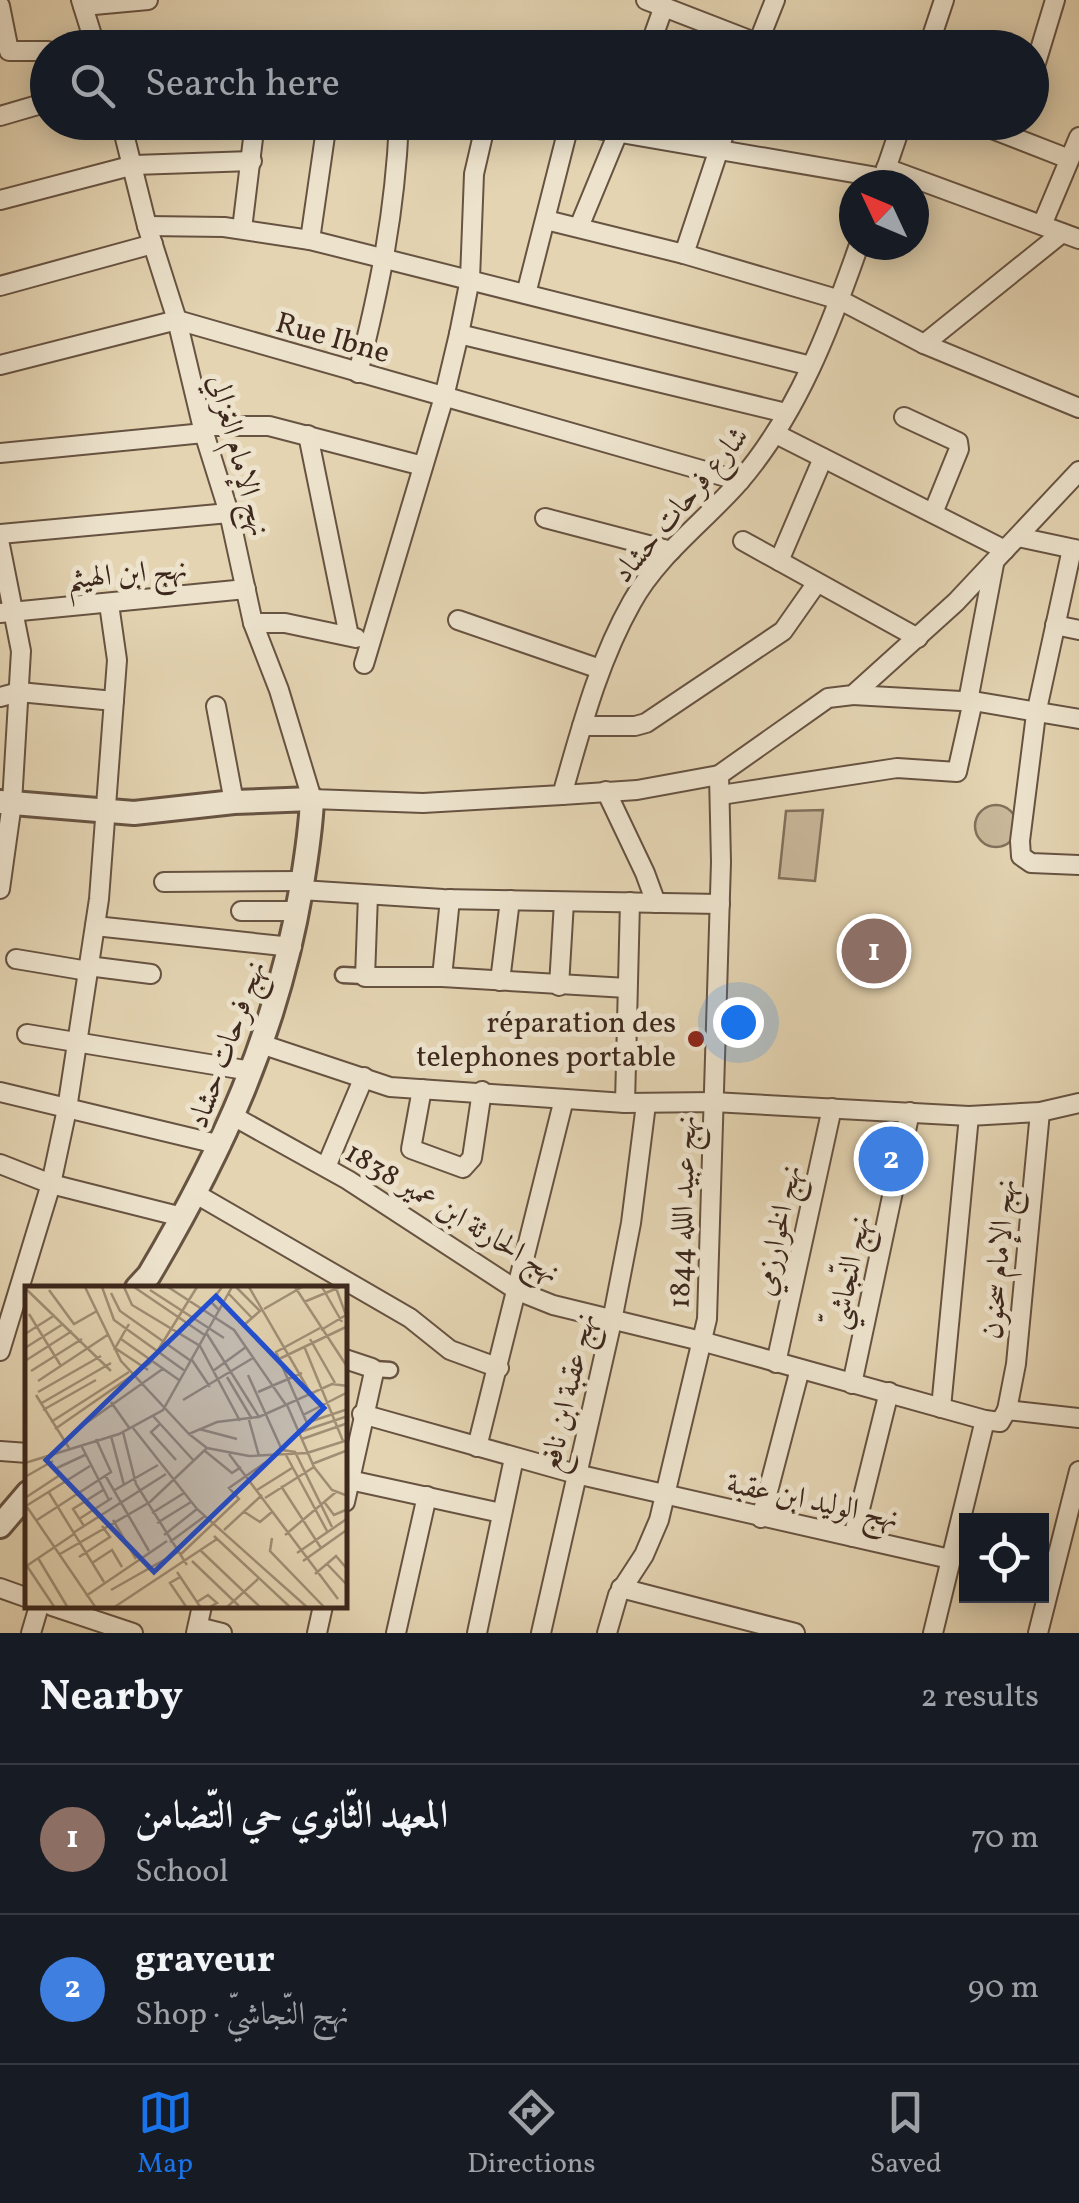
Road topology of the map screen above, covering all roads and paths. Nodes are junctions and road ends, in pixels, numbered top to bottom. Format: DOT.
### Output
graph roads {
  1 [pos="148,0"];
  2 [pos="775,0"];
  3 [pos="944,0"];
  4 [pos="1055,0"];
  5 [pos="82,3"];
  6 [pos="655,3"];
  7 [pos="0,6"];
  8 [pos="90,30"];
  9 [pos="651,30"];
  10 [pos="722,30"];
  11 [pos="766,30"];
  12 [pos="934,30"];
  13 [pos="1046,30"];
  14 [pos="30,51"];
  15 [pos="30,107"];
  16 [pos="0,116"];
  17 [pos="1079,137"];
  18 [pos="126,140"];
  19 [pos="254,140"];
  20 [pos="324,140"];
  21 [pos="398,140"];
  22 [pos="482,140"];
  23 [pos="560,140"];
  24 [pos="615,140"];
  25 [pos="671,140"];
  26 [pos="722,140"];
  27 [pos="896,140"];
  28 [pos="1034,140"];
  29 [pos="718,151"];
  30 [pos="1070,159"];
  31 [pos="252,161"];
  32 [pos="134,165"];
  33 [pos="839,170"];
  34 [pos="885,170"];
  35 [pos="929,191"];
  36 [pos="0,200"];
  37 [pos="546,220"];
  38 [pos="1042,226"];
  39 [pos="579,227"];
  40 [pos="242,229"];
  41 [pos="150,235"];
  42 [pos="1070,236"];
  43 [pos="310,240"];
  44 [pos="684,254"];
  45 [pos="386,260"];
  46 [pos="854,260"];
  47 [pos="470,279"];
  48 [pos="0,286"];
  49 [pos="526,294"];
  50 [pos="840,300"];
  51 [pos="177,320"];
  52 [pos="459,334"];
  53 [pos="924,344"];
  54 [pos="0,366"];
  55 [pos="811,366"];
  56 [pos="358,374"];
  57 [pos="444,397"];
  58 [pos="1079,408"];
  59 [pos="786,412"];
  60 [pos="904,417"];
  61 [pos="203,430"];
  62 [pos="776,434"];
  63 [pos="308,435"];
  64 [pos="0,453"];
  65 [pos="823,458"];
  66 [pos="423,466"];
  67 [pos="1079,472"];
  68 [pos="740,481"];
  69 [pos="229,512"];
  70 [pos="933,513"];
  71 [pos="545,518"];
  72 [pos="0,534"];
  73 [pos="743,541"];
  74 [pos="0,545"];
  75 [pos="1006,549"];
  76 [pos="1075,550"];
  77 [pos="672,552"];
  78 [pos="779,561"];
  79 [pos="816,584"];
  80 [pos="246,589"];
  81 [pos="109,604"];
  82 [pos="6,612"];
  83 [pos="458,620"];
  84 [pos="254,623"];
  85 [pos="1056,626"];
  86 [pos="1079,630"];
  87 [pos="350,636"];
  88 [pos="918,638"];
  89 [pos="369,642"];
  90 [pos="364,664"];
  91 [pos="600,670"];
  92 [pos="19,692"];
  93 [pos="853,695"];
  94 [pos="0,697"];
  95 [pos="971,701"];
  96 [pos="114,702"];
  97 [pos="216,706"];
  98 [pos="1036,714"];
  99 [pos="1079,719"];
  100 [pos="582,726"];
  101 [pos="719,775"];
  102 [pos="606,791"];
  103 [pos="562,795"];
  104 [pos="721,795"];
  105 [pos="8,799"];
  106 [pos="312,799"];
  107 [pos="234,802"];
  108 [pos="106,813"];
  109 [pos="1079,864"];
  110 [pos="164,882"];
  111 [pos="0,890"];
  112 [pos="300,894"];
  113 [pos="368,894"];
  114 [pos="450,900"];
  115 [pos="510,900"];
  116 [pos="564,902"];
  117 [pos="630,902"];
  118 [pos="656,902"];
  119 [pos="720,904"];
  120 [pos="241,911"];
  121 [pos="95,926"];
  122 [pos="292,947"];
  123 [pos="16,959"];
  124 [pos="88,968"];
  125 [pos="152,974"];
  126 [pos="343,974"];
  127 [pos="364,976"];
  128 [pos="442,977"];
  129 [pos="500,981"];
  130 [pos="559,986"];
  131 [pos="627,988"];
  132 [pos="26,1034"];
  133 [pos="78,1041"];
  134 [pos="261,1044"];
  135 [pos="251,1070"];
  136 [pos="364,1077"];
  137 [pos="422,1089"];
  138 [pos="0,1092"];
  139 [pos="482,1092"];
  140 [pos="564,1099"];
  141 [pos="625,1102"];
  142 [pos="714,1102"];
  143 [pos="1079,1103"];
  144 [pos="646,1104"];
  145 [pos="832,1108"];
  146 [pos="67,1110"];
  147 [pos="910,1112"];
  148 [pos="1040,1112"];
  149 [pos="234,1116"];
  150 [pos="970,1116"];
  151 [pos="221,1145"];
  152 [pos="0,1164"];
  153 [pos="326,1168"];
  154 [pos="51,1184"];
  155 [pos="196,1194"];
  156 [pos="182,1217"];
  157 [pos="143,1286"];
  158 [pos="518,1290"];
  159 [pos="612,1321"];
  160 [pos="701,1341"];
  161 [pos="0,1351"];
  162 [pos="348,1360"];
  163 [pos="776,1363"];
  164 [pos="499,1368"];
  165 [pos="800,1369"];
  166 [pos="852,1384"];
  167 [pos="889,1392"];
  168 [pos="941,1408"];
  169 [pos="362,1414"];
  170 [pos="998,1417"];
  171 [pos="1079,1418"];
  172 [pos="477,1447"];
  173 [pos="0,1451"];
  174 [pos="25,1453"];
  175 [pos="514,1458"];
  176 [pos="1079,1471"];
  177 [pos="576,1474"];
  178 [pos="348,1475"];
  179 [pos="348,1479"];
  180 [pos="664,1495"];
  181 [pos="427,1496"];
  182 [pos="25,1497"];
  183 [pos="501,1513"];
  184 [pos="761,1518"];
  185 [pos="0,1526"];
  186 [pos="853,1537"];
  187 [pos="950,1558"];
  188 [pos="0,1588"];
  189 [pos="621,1588"];
  190 [pos="25,1597"];
  191 [pos="38,1608"];
  192 [pos="58,1608"];
  193 [pos="323,1608"];
  194 [pos="91,1618"];
  195 [pos="197,1630"];
  196 [pos="30,1633"];
  197 [pos="134,1633"];
  198 [pos="222,1633"];
  199 [pos="317,1633"];
  200 [pos="396,1633"];
  201 [pos="477,1633"];
  202 [pos="541,1633"];
  203 [pos="607,1633"];
  204 [pos="795,1633"];
  205 [pos="933,1633"];
  206 [pos="1038,1633"];
  1 -- 5 [label="street"];
  2 -- 11 [label="street"];
  3 -- 12 [label="street"];
  4 -- 13 [label="street"];
  5 -- 8 [label="street"];
  6 -- 9 [label="street"];
  6 -- 10 [label="street"];
  7 -- 14 [label="street"];
  15 -- 16 [label="street"];
  17 -- 30 [label="street"];
  18 -- 32 [label="street, نهج الإمام الغزالي"];
  19 -- 31 [label="street"];
  20 -- 43 [label="street"];
  21 -- 45 [label="street"];
  22 -- 47 [label="street"];
  23 -- 37 [label="street"];
  24 -- 39 [label="street"];
  25 -- 29 [label="street"];
  26 -- 29 [label="street"];
  27 -- 34 [label="street"];
  28 -- 30 [label="street"];
  29 -- 33 [label="street"];
  29 -- 44 [label="street"];
  30 -- 38 [label="street"];
  31 -- 32 [label="street"];
  31 -- 40 [label="street"];
  32 -- 36 [label="street"];
  32 -- 41 [label="street, نهج الإمام الغزالي"];
  35 -- 38 [label="street"];
  37 -- 39 [label="street"];
  37 -- 49 [label="street"];
  38 -- 42 [label="street"];
  39 -- 44 [label="street"];
  40 -- 41 [label="street"];
  40 -- 43 [label="street"];
  41 -- 48 [label="street"];
  41 -- 51 [label="street, نهج الإمام الغزالي"];
  42 -- 53 [label="street"];
  43 -- 45 [label="street"];
  44 -- 50 [label="street"];
  45 -- 47 [label="street"];
  45 -- 56 [label="street"];
  46 -- 50 [label="street, شارع فرحات حشاد"];
  47 -- 49 [label="street"];
  47 -- 52 [label="street"];
  49 -- 55 [label="street"];
  50 -- 53 [label="street"];
  50 -- 55 [label="street, شارع فرحات حشاد"];
  51 -- 54 [label="street"];
  51 -- 56 [label="street, Rue Ibne"];
  51 -- 61 [label="street, نهج الإمام الغزالي"];
  52 -- 57 [label="street"];
  52 -- 59 [label="street"];
  53 -- 58 [label="street"];
  55 -- 59 [label="street, شارع فرحات حشاد"];
  56 -- 57 [label="street, Rue Ibne"];
  57 -- 66 [label="street"];
  57 -- 68 [label="street, Rue Ibne"];
  59 -- 62 [label="street, شارع فرحات حشاد"];
  60 -- 70 [label="street"];
  61 -- 63 [label="street"];
  61 -- 64 [label="street"];
  61 -- 69 [label="street, نهج الإمام الغزالي"];
  62 -- 65 [label="street"];
  62 -- 68 [label="street, شارع فرحات حشاد"];
  63 -- 66 [label="street"];
  63 -- 87 [label="street"];
  65 -- 70 [label="street"];
  65 -- 78 [label="street"];
  66 -- 89 [label="street"];
  67 -- 75 [label="street"];
  68 -- 77 [label="street, شارع فرحات حشاد"];
  69 -- 72 [label="street"];
  69 -- 80 [label="street, نهج الإمام الغزالي"];
  70 -- 75 [label="street"];
  71 -- 77 [label="street"];
  73 -- 78 [label="street"];
  74 -- 82 [label="street"];
  75 -- 76 [label="street"];
  75 -- 88 [label="street"];
  75 -- 95 [label="street"];
  76 -- 85 [label="street"];
  77 -- 91 [label="street, شارع فرحات حشاد"];
  78 -- 79 [label="street"];
  79 -- 88 [label="street"];
  79 -- 100 [label="street"];
  80 -- 81 [label="street, نهج ابن الهيثم"];
  80 -- 84 [label="street, نهج الإمام الغزالي"];
  81 -- 82 [label="street, نهج ابن الهيثم"];
  81 -- 96 [label="street"];
  82 -- 92 [label="street"];
  83 -- 91 [label="street"];
  84 -- 87 [label="street"];
  84 -- 106 [label="street, نهج الإمام الغزالي"];
  85 -- 86 [label="street"];
  85 -- 98 [label="street"];
  87 -- 89 [label="street"];
  88 -- 93 [label="street"];
  89 -- 90 [label="street"];
  91 -- 100 [label="street, شارع فرحات حشاد"];
  92 -- 94 [label="street"];
  92 -- 96 [label="street"];
  92 -- 105 [label="street"];
  93 -- 95 [label="street"];
  93 -- 101 [label="street"];
  95 -- 98 [label="street"];
  95 -- 104 [label="street"];
  96 -- 108 [label="street"];
  97 -- 107 [label="street"];
  98 -- 99 [label="street"];
  98 -- 109 [label="street"];
  100 -- 103 [label="street, شارع فرحات حشاد"];
  101 -- 102 [label="street"];
  101 -- 104 [label="street, نهج عبيد اللله 1844"];
  102 -- 103 [label="street"];
  102 -- 118 [label="street"];
  103 -- 106 [label="street"];
  104 -- 119 [label="street, نهج عبيد اللله 1844"];
  105 -- 108 [label="street"];
  105 -- 111 [label="street"];
  106 -- 107 [label="street"];
  106 -- 112 [label="street, نهج فرحات حشاد"];
  107 -- 108 [label="street"];
  108 -- 121 [label="street"];
  110 -- 112 [label="street"];
  112 -- 113 [label="street"];
  112 -- 120 [label="street"];
  112 -- 122 [label="street, نهج فرحات حشاد"];
  113 -- 114 [label="street"];
  113 -- 127 [label="street"];
  114 -- 115 [label="street"];
  114 -- 128 [label="street"];
  115 -- 116 [label="street"];
  115 -- 129 [label="street"];
  116 -- 117 [label="street"];
  116 -- 130 [label="street"];
  117 -- 118 [label="street"];
  117 -- 131 [label="street"];
  118 -- 119 [label="street"];
  119 -- 142 [label="street, نهج عبيد اللله 1844"];
  121 -- 122 [label="street"];
  121 -- 124 [label="street"];
  122 -- 134 [label="street, نهج فرحات حشاد"];
  123 -- 124 [label="street"];
  124 -- 125 [label="street"];
  124 -- 133 [label="street"];
  126 -- 127 [label="street"];
  127 -- 128 [label="street"];
  128 -- 129 [label="street"];
  129 -- 130 [label="street"];
  130 -- 131 [label="street"];
  131 -- 141 [label="street"];
  132 -- 133 [label="street"];
  133 -- 135 [label="street"];
  133 -- 146 [label="street"];
  134 -- 135 [label="street, نهج فرحات حشاد"];
  134 -- 136 [label="street"];
  135 -- 149 [label="street, نهج فرحات حشاد"];
  136 -- 137 [label="street"];
  136 -- 153 [label="street"];
  137 -- 139 [label="street"];
  137 -- 139 [label="street"];
  138 -- 146 [label="street"];
  139 -- 140 [label="street"];
  140 -- 141 [label="street"];
  140 -- 158 [label="street"];
  141 -- 144 [label="street"];
  142 -- 144 [label="street"];
  142 -- 145 [label="street"];
  142 -- 160 [label="street, نهج عبيد اللله 1844"];
  143 -- 148 [label="street"];
  144 -- 159 [label="street, نهج عقبة ابن نافع"];
  145 -- 147 [label="street"];
  145 -- 163 [label="street, نهج الخوارزمي"];
  146 -- 151 [label="street"];
  146 -- 154 [label="street"];
  147 -- 150 [label="street"];
  147 -- 166 [label="street, نهج النّجاشيّ"];
  148 -- 150 [label="street"];
  148 -- 170 [label="street, نهج الإمام سحنون"];
  149 -- 151 [label="street, نهج فرحات حشاد"];
  149 -- 153 [label="street, نهج الحارثة ابن عمير 1838"];
  150 -- 168 [label="street"];
  151 -- 155 [label="street, نهج فرحات حشاد"];
  152 -- 154 [label="street"];
  153 -- 158 [label="street, نهج الحارثة ابن عمير 1838"];
  154 -- 156 [label="street"];
  154 -- 161 [label="street"];
  155 -- 156 [label="street, نهج فرحات حشاد"];
  155 -- 164 [label="street"];
  156 -- 157 [label="street, نهج فرحات حشاد"];
  158 -- 159 [label="street, نهج الحارثة ابن عمير 1838"];
  158 -- 164 [label="street"];
  159 -- 160 [label="street, نهج الحارثة ابن عمير 1838"];
  159 -- 177 [label="street, نهج عقبة ابن نافع"];
  160 -- 163 [label="street, نهج الحارثة ابن عمير 1838"];
  160 -- 180 [label="street, نهج عبيد اللله 1844"];
  162 -- 169 [label="street"];
  163 -- 165 [label="street, نهج الحارثة ابن عمير 1838"];
  164 -- 172 [label="street"];
  165 -- 166 [label="street, نهج الحارثة ابن عمير 1838"];
  165 -- 184 [label="street"];
  166 -- 167 [label="street, نهج الحارثة ابن عمير 1838"];
  167 -- 168 [label="street, نهج الحارثة ابن عمير 1838"];
  167 -- 186 [label="street"];
  168 -- 170 [label="street, نهج الحارثة ابن عمير 1838"];
  169 -- 172 [label="street, نهج الوليد ابن عقبة"];
  169 -- 178 [label="street"];
  170 -- 171 [label="street, نهج الحارثة ابن عمير 1838"];
  170 -- 187 [label="street, نهج الإمام سحنون"];
  172 -- 175 [label="street, نهج الوليد ابن عقبة"];
  173 -- 174 [label="street"];
  175 -- 177 [label="street, نهج الوليد ابن عقبة"];
  175 -- 183 [label="street"];
  176 -- 206 [label="street"];
  177 -- 180 [label="street, نهج الوليد ابن عقبة"];
  177 -- 202 [label="street, نهج عقبة ابن نافع"];
  179 -- 181 [label="street"];
  180 -- 184 [label="street, نهج الوليد ابن عقبة"];
  180 -- 189 [label="street, نهج عبيد اللله 1844"];
  181 -- 183 [label="street"];
  181 -- 200 [label="street"];
  182 -- 185 [label="street"];
  183 -- 201 [label="street"];
  184 -- 186 [label="street, نهج الوليد ابن عقبة"];
  186 -- 187 [label="street, نهج الوليد ابن عقبة"];
  187 -- 205 [label="street, نهج الإمام سحنون"];
  188 -- 190 [label="street"];
  189 -- 203 [label="street, نهج عبيد اللله 1844"];
  189 -- 204 [label="street"];
  191 -- 196 [label="street"];
  192 -- 194 [label="street"];
  193 -- 199 [label="street"];
  194 -- 197 [label="street"];
  195 -- 198 [label="street"];
}
